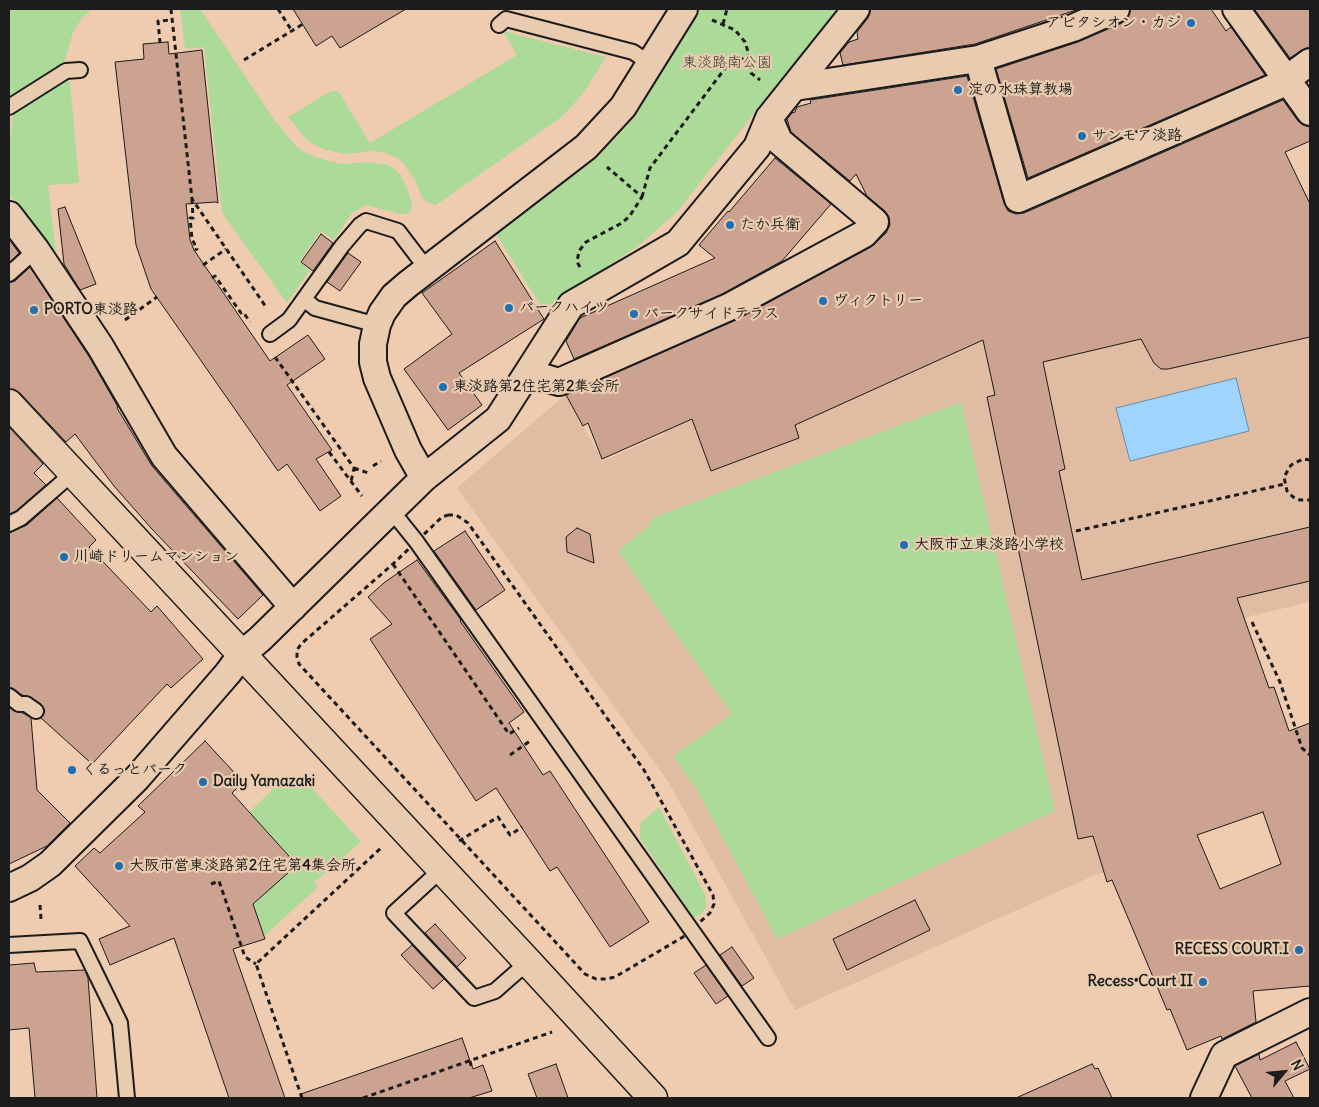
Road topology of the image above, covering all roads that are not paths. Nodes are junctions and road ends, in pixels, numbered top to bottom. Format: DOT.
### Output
graph roads {
  1 [pos="684,9"];
  2 [pos="856,9"];
  3 [pos="1116,9"];
  4 [pos="1236,9"];
  5 [pos="499,25"];
  6 [pos="978,59"];
  7 [pos="1310,62"];
  8 [pos="651,64"];
  9 [pos="80,70"];
  10 [pos="1286,79"];
  11 [pos="794,86"];
  12 [pos="9,107"];
  13 [pos="1310,112"];
  14 [pos="769,118"];
  15 [pos="9,215"];
  16 [pos="36,250"];
  17 [pos="427,269"];
  18 [pos="9,274"];
  19 [pos="304,299"];
  20 [pos="377,325"];
  21 [pos="275,330"];
  22 [pos="528,373"];
  23 [pos="9,404"];
  24 [pos="73,473"];
  25 [pos="424,478"];
  26 [pos="391,510"];
  27 [pos="9,524"];
  28 [pos="293,607"];
  29 [pos="242,654"];
  30 [pos="9,696"];
  31 [pos="36,711"];
  32 [pos="442,869"];
  33 [pos="9,888"];
  34 [pos="9,945"];
  35 [pos="528,962"];
  36 [pos="1310,1012"];
  37 [pos="768,1038"];
  38 [pos="127,1098"];
  39 [pos="652,1098"];
  40 [pos="1204,1098"];
  1 -- 8 [label="street"];
  2 -- 11 [label="street"];
  3 -- 6 [label="street"];
  4 -- 10 [label="street"];
  5 -- 8 [label="lane"];
  6 -- 10 [label="street"];
  6 -- 11 [label="street"];
  7 -- 10 [label="street"];
  8 -- 17 [label="street"];
  9 -- 12 [label="lane"];
  10 -- 13 [label="street"];
  11 -- 14 [label="street"];
  14 -- 22 [label="street"];
  14 -- 22 [label="street"];
  15 -- 16 [label="street"];
  16 -- 18 [label="lane"];
  16 -- 28 [label="street"];
  17 -- 19 [label="lane"];
  17 -- 20 [label="street"];
  19 -- 20 [label="lane"];
  19 -- 21 [label="lane"];
  20 -- 25 [label="street"];
  22 -- 25 [label="street"];
  23 -- 24 [label="street"];
  24 -- 27 [label="lane"];
  24 -- 29 [label="street"];
  25 -- 26 [label="street"];
  26 -- 28 [label="street"];
  26 -- 37 [label="lane"];
  28 -- 29 [label="street"];
  29 -- 32 [label="street"];
  29 -- 33 [label="street"];
  30 -- 31 [label="lane"];
  32 -- 35 [label="street"];
  32 -- 35 [label="lane"];
  34 -- 38 [label="lane"];
  35 -- 39 [label="street"];
  36 -- 40 [label="street"];
}
